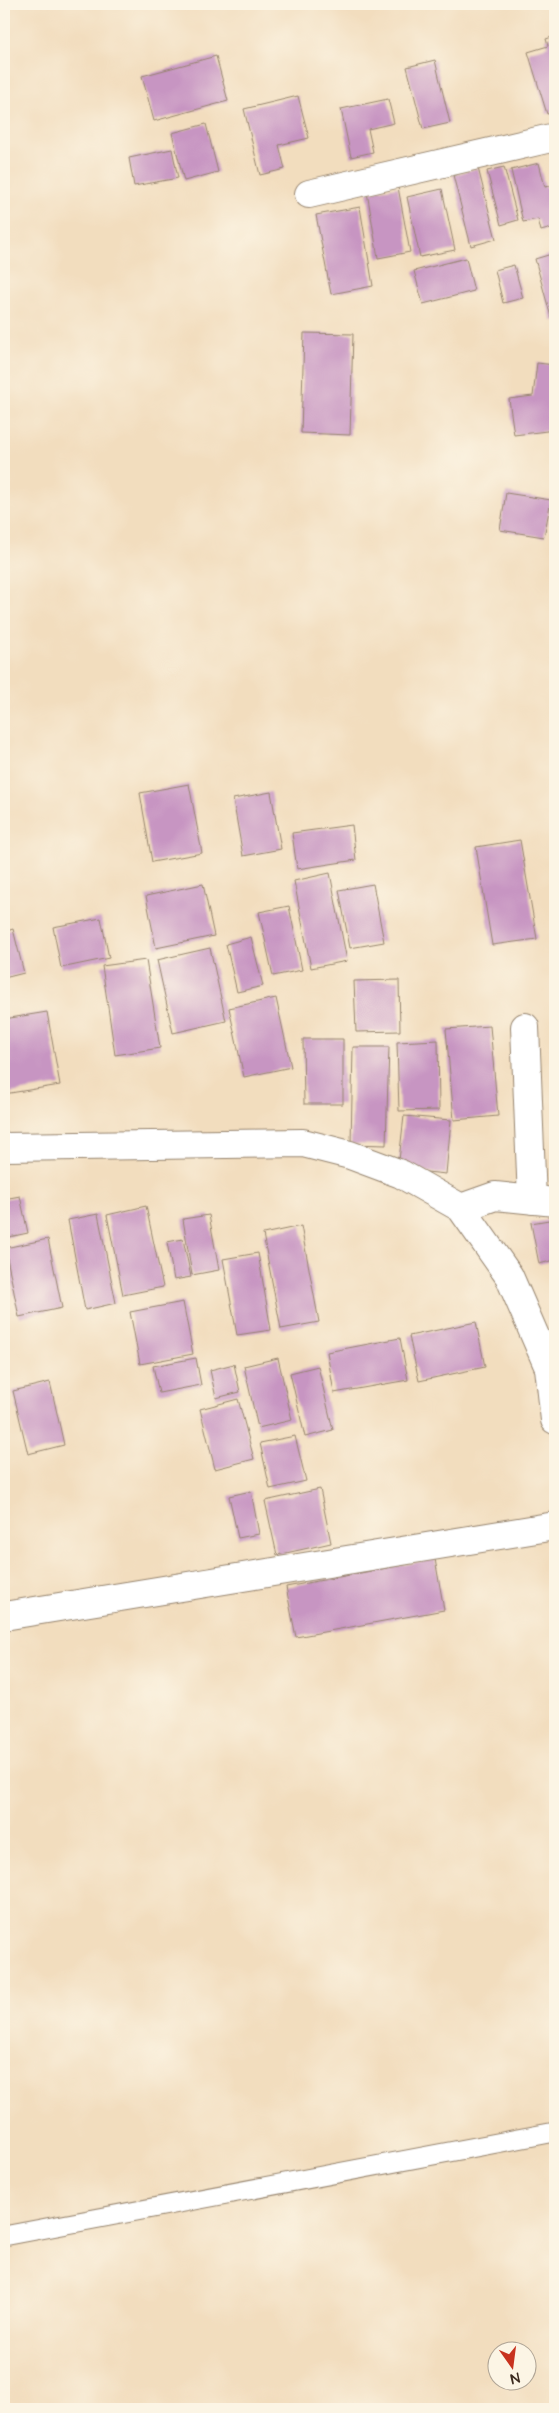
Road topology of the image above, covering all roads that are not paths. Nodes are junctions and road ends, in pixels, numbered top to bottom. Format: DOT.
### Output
graph roads {
  1 [pos="555,137"];
  2 [pos="309,194"];
  3 [pos="525,1027"];
  4 [pos="4,1147"];
  5 [pos="544,1201"];
  6 [pos="461,1208"];
  7 [pos="555,1420"];
  8 [pos="540,1529"];
  9 [pos="4,1616"];
  10 [pos="555,2132"];
  11 [pos="4,2236"];
  1 -- 2 [label="street"];
  3 -- 5 [label="street"];
  4 -- 6 [label="street"];
  5 -- 6 [label="street"];
  6 -- 7 [label="street"];
  8 -- 9 [label="street"];
  10 -- 11 [label="lane"];
}
